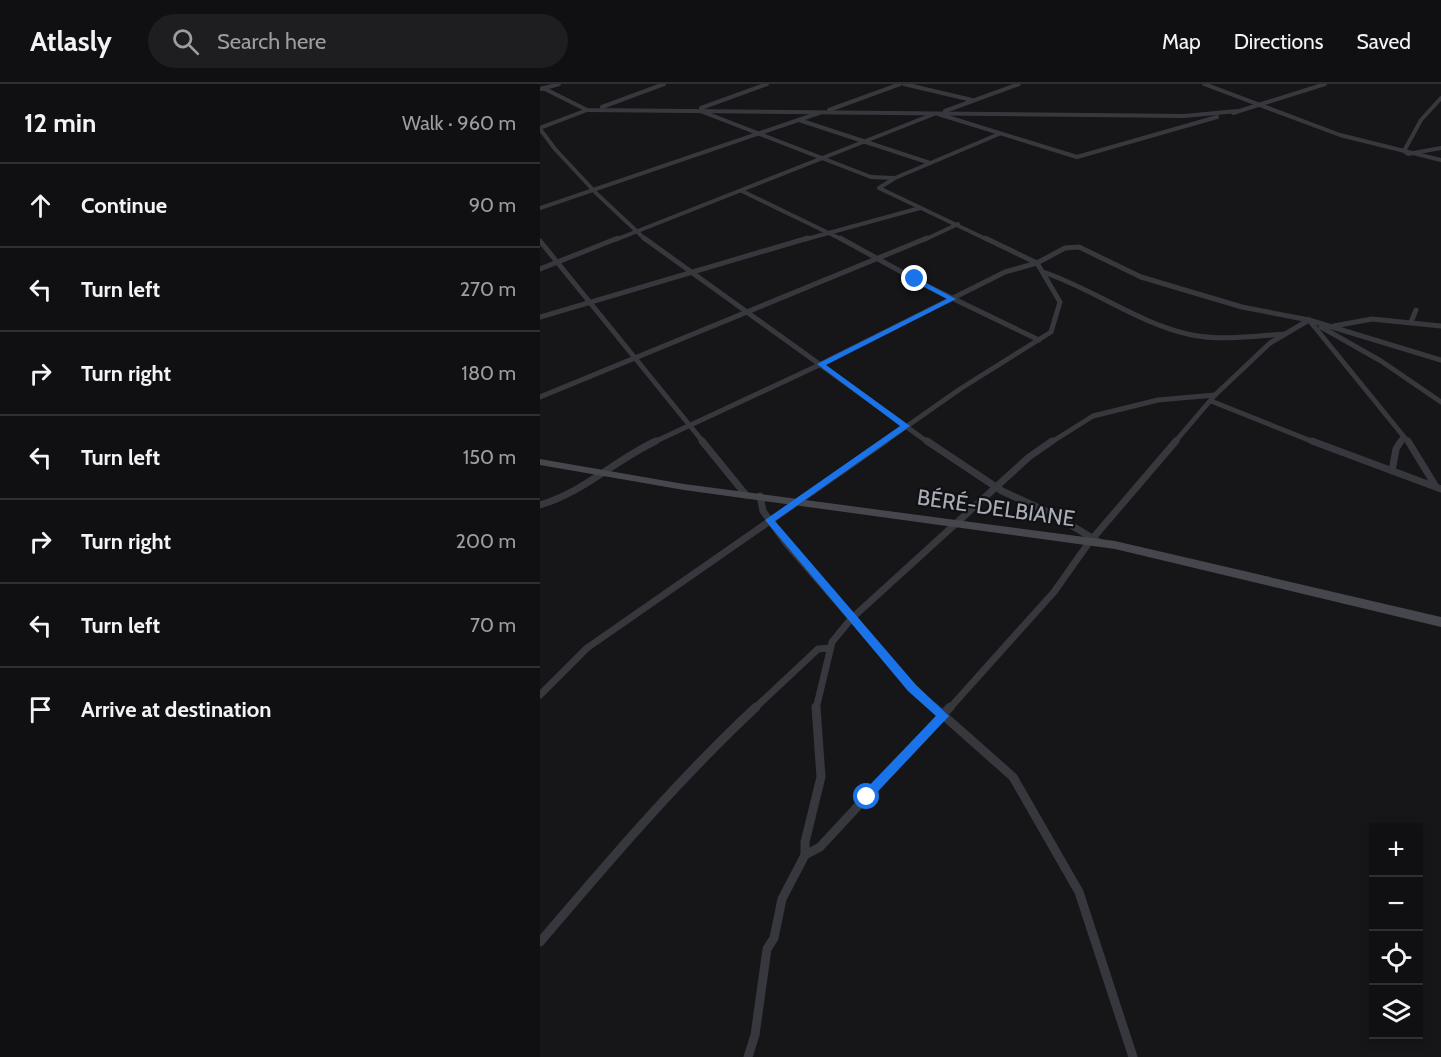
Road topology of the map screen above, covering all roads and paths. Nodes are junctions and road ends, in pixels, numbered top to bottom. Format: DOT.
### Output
graph roads {
  1 [pos="559,84"];
  2 [pos="664,84"];
  3 [pos="767,84"];
  4 [pos="902,84"];
  5 [pos="1020,84"];
  6 [pos="1204,84"];
  7 [pos="1325,84"];
  8 [pos="541,89"];
  9 [pos="1441,98"];
  10 [pos="972,100"];
  11 [pos="1263,103"];
  12 [pos="600,108"];
  13 [pos="587,110"];
  14 [pos="697,110"];
  15 [pos="824,111"];
  16 [pos="1237,111"];
  17 [pos="940,112"];
  18 [pos="799,120"];
  19 [pos="540,128"];
  20 [pos="760,133"];
  21 [pos="999,134"];
  22 [pos="867,142"];
  23 [pos="1441,148"];
  24 [pos="1408,154"];
  25 [pos="827,158"];
  26 [pos="1441,160"];
  27 [pos="930,163"];
  28 [pos="895,178"];
  29 [pos="590,190"];
  30 [pos="742,191"];
  31 [pos="540,208"];
  32 [pos="920,208"];
  33 [pos="958,224"];
  34 [pos="638,231"];
  35 [pos="829,232"];
  36 [pos="540,241"];
  37 [pos="876,260"];
  38 [pos="557,263"];
  39 [pos="1037,263"];
  40 [pos="540,269"];
  41 [pos="1043,272"];
  42 [pos="690,273"];
  43 [pos="952,299"];
  44 [pos="588,302"];
  45 [pos="1416,310"];
  46 [pos="748,312"];
  47 [pos="540,317"];
  48 [pos="1309,320"];
  49 [pos="1411,322"];
  50 [pos="1441,326"];
  51 [pos="1331,327"];
  52 [pos="1286,334"];
  53 [pos="1039,340"];
  54 [pos="636,359"];
  55 [pos="1441,360"];
  56 [pos="820,364"];
  57 [pos="540,397"];
  58 [pos="1213,398"];
  59 [pos="1441,402"];
  60 [pos="690,425"];
  61 [pos="906,426"];
  62 [pos="1402,436"];
  63 [pos="540,462"];
  64 [pos="1392,471"];
  65 [pos="603,475"];
  66 [pos="996,487"];
  67 [pos="1438,487"];
  68 [pos="746,495"];
  69 [pos="760,496"];
  70 [pos="799,501"];
  71 [pos="540,505"];
  72 [pos="770,520"];
  73 [pos="956,522"];
  74 [pos="1095,541"];
  75 [pos="851,619"];
  76 [pos="1441,622"];
  77 [pos="830,648"];
  78 [pos="540,695"];
  79 [pos="944,716"];
  80 [pos="805,855"];
  81 [pos="540,942"];
  82 [pos="748,1057"];
  83 [pos="1132,1057"];
  1 -- 8 [label="street"];
  2 -- 12 [label="street"];
  3 -- 14 [label="street"];
  4 -- 10 [label="street"];
  4 -- 15 [label="street"];
  5 -- 10 [label="street"];
  6 -- 11 [label="street"];
  7 -- 11 [label="street"];
  8 -- 13 [label="street"];
  9 -- 24 [label="street"];
  10 -- 17 [label="street"];
  11 -- 16 [label="street"];
  11 -- 24 [label="street"];
  12 -- 13 [label="street"];
  12 -- 14 [label="street"];
  13 -- 19 [label="street"];
  14 -- 15 [label="street"];
  14 -- 20 [label="street"];
  15 -- 17 [label="street"];
  15 -- 18 [label="street"];
  16 -- 17 [label="street"];
  16 -- 21 [label="street"];
  17 -- 21 [label="street"];
  17 -- 22 [label="street"];
  18 -- 20 [label="street"];
  18 -- 22 [label="street"];
  19 -- 29 [label="street"];
  20 -- 25 [label="street"];
  20 -- 29 [label="street"];
  21 -- 27 [label="street"];
  22 -- 25 [label="street"];
  22 -- 27 [label="street"];
  23 -- 24 [label="street"];
  24 -- 26 [label="street"];
  25 -- 28 [label="street"];
  25 -- 30 [label="street"];
  27 -- 28 [label="street"];
  28 -- 32 [label="street"];
  29 -- 31 [label="street"];
  29 -- 34 [label="street"];
  30 -- 34 [label="street"];
  30 -- 35 [label="street"];
  32 -- 33 [label="street"];
  32 -- 35 [label="street"];
  33 -- 37 [label="street"];
  33 -- 39 [label="street"];
  34 -- 38 [label="street"];
  34 -- 42 [label="street"];
  35 -- 37 [label="street"];
  35 -- 42 [label="street"];
  36 -- 38 [label="street"];
  37 -- 43 [label="street"];
  37 -- 46 [label="street"];
  38 -- 40 [label="street"];
  38 -- 44 [label="street"];
  39 -- 41 [label="street"];
  39 -- 43 [label="street"];
  39 -- 48 [label="street"];
  41 -- 52 [label="street"];
  41 -- 53 [label="street"];
  42 -- 44 [label="street"];
  42 -- 46 [label="street"];
  43 -- 53 [label="street"];
  43 -- 56 [label="street"];
  44 -- 47 [label="street"];
  44 -- 54 [label="street"];
  45 -- 49 [label="street"];
  46 -- 54 [label="street"];
  46 -- 56 [label="street"];
  48 -- 51 [label="street"];
  48 -- 52 [label="street"];
  48 -- 59 [label="street"];
  48 -- 62 [label="street"];
  49 -- 50 [label="street"];
  49 -- 51 [label="street"];
  51 -- 55 [label="street"];
  52 -- 58 [label="street"];
  53 -- 61 [label="street"];
  54 -- 57 [label="street"];
  54 -- 60 [label="street"];
  56 -- 60 [label="street"];
  56 -- 61 [label="street"];
  58 -- 64 [label="street"];
  58 -- 66 [label="street"];
  58 -- 74 [label="street"];
  60 -- 65 [label="street"];
  60 -- 68 [label="street"];
  61 -- 66 [label="street"];
  61 -- 70 [label="street"];
  62 -- 64 [label="street"];
  62 -- 67 [label="street"];
  63 -- 65 [label="street, BÉRÉ-DELBIANE"];
  64 -- 67 [label="street"];
  65 -- 68 [label="street, BÉRÉ-DELBIANE"];
  65 -- 71 [label="street"];
  66 -- 73 [label="street"];
  66 -- 74 [label="street"];
  68 -- 69 [label="street, BÉRÉ-DELBIANE"];
  69 -- 70 [label="street, BÉRÉ-DELBIANE"];
  69 -- 72 [label="street"];
  70 -- 72 [label="street"];
  70 -- 73 [label="street, BÉRÉ-DELBIANE"];
  72 -- 75 [label="street"];
  72 -- 78 [label="street"];
  73 -- 74 [label="street, BÉRÉ-DELBIANE"];
  73 -- 75 [label="street"];
  74 -- 76 [label="street, BÉRÉ-DELBIANE"];
  74 -- 79 [label="street"];
  75 -- 77 [label="street"];
  75 -- 79 [label="street"];
  77 -- 80 [label="street"];
  77 -- 81 [label="street"];
  79 -- 80 [label="street"];
  79 -- 83 [label="street"];
  80 -- 82 [label="street"];
}
